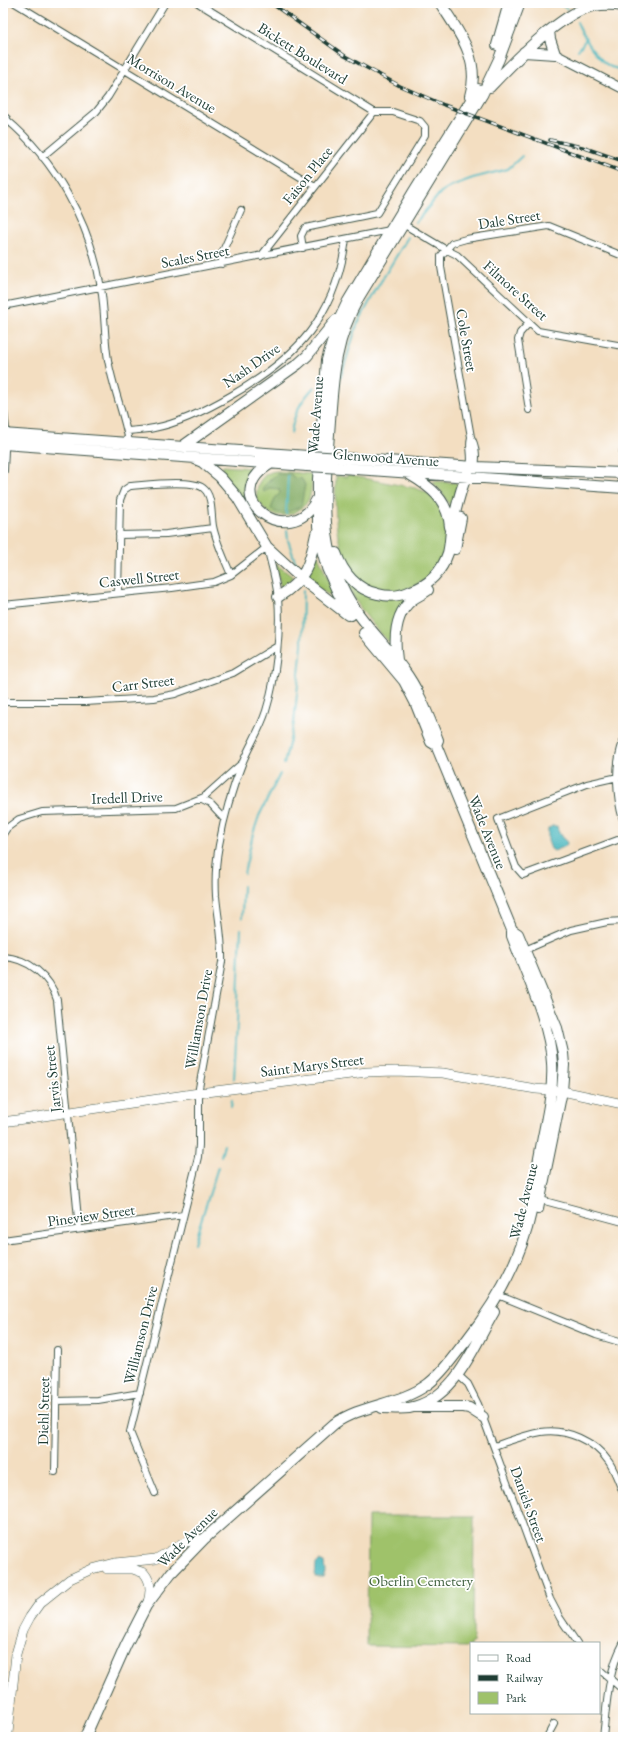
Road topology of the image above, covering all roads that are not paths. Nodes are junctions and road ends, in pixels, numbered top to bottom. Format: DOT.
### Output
graph roads {
  1 [pos="15,3"];
  2 [pos="165,3"];
  3 [pos="198,3"];
  4 [pos="440,3"];
  5 [pos="516,4"];
  6 [pos="623,6"];
  7 [pos="549,31"];
  8 [pos="524,52"];
  9 [pos="555,54"];
  10 [pos="124,69"];
  11 [pos="623,89"];
  12 [pos="482,95"];
  13 [pos="468,104"];
  14 [pos="374,112"];
  15 [pos="4,118"];
  16 [pos="3,128"];
  17 [pos="42,157"];
  18 [pos="315,186"];
  19 [pos="241,210"];
  20 [pos="403,224"];
  21 [pos="392,229"];
  22 [pos="346,239"];
  23 [pos="303,248"];
  24 [pos="445,250"];
  25 [pos="261,256"];
  26 [pos="623,256"];
  27 [pos="222,264"];
  28 [pos="102,288"];
  29 [pos="3,306"];
  30 [pos="343,311"];
  31 [pos="529,323"];
  32 [pos="623,346"];
  33 [pos="529,410"];
  34 [pos="3,412"];
  35 [pos="127,431"];
  36 [pos="4,434"];
  37 [pos="129,442"];
  38 [pos="4,444"];
  39 [pos="183,446"];
  40 [pos="623,448"];
  41 [pos="222,449"];
  42 [pos="192,457"];
  43 [pos="220,459"];
  44 [pos="272,463"];
  45 [pos="343,463"];
  46 [pos="472,467"];
  47 [pos="3,468"];
  48 [pos="623,473"];
  49 [pos="408,474"];
  50 [pos="220,477"];
  51 [pos="469,477"];
  52 [pos="622,488"];
  53 [pos="251,496"];
  54 [pos="317,499"];
  55 [pos="318,526"];
  56 [pos="213,528"];
  57 [pos="451,533"];
  58 [pos="119,535"];
  59 [pos="327,538"];
  60 [pos="267,547"];
  61 [pos="231,575"];
  62 [pos="300,578"];
  63 [pos="118,593"];
  64 [pos="278,597"];
  65 [pos="3,605"];
  66 [pos="352,617"];
  67 [pos="276,647"];
  68 [pos="397,660"];
  69 [pos="3,702"];
  70 [pos="623,742"];
  71 [pos="436,745"];
  72 [pos="242,763"];
  73 [pos="618,778"];
  74 [pos="200,799"];
  75 [pos="224,819"];
  76 [pos="623,820"];
  77 [pos="3,834"];
  78 [pos="623,838"];
  79 [pos="623,921"];
  80 [pos="512,930"];
  81 [pos="525,950"];
  82 [pos="3,958"];
  83 [pos="551,1090"];
  84 [pos="562,1091"];
  85 [pos="199,1093"];
  86 [pos="623,1104"];
  87 [pos="68,1113"];
  88 [pos="3,1122"];
  89 [pos="537,1199"];
  90 [pos="183,1215"];
  91 [pos="623,1222"];
  92 [pos="79,1229"];
  93 [pos="3,1240"];
  94 [pos="501,1296"];
  95 [pos="472,1333"];
  96 [pos="623,1343"];
  97 [pos="57,1350"];
  98 [pos="458,1375"];
  99 [pos="140,1393"];
  100 [pos="399,1399"];
  101 [pos="56,1401"];
  102 [pos="369,1408"];
  103 [pos="410,1408"];
  104 [pos="483,1417"];
  105 [pos="494,1446"];
  106 [pos="56,1472"];
  107 [pos="155,1493"];
  108 [pos="623,1493"];
  109 [pos="204,1539"];
  110 [pos="92,1569"];
  111 [pos="146,1606"];
  112 [pos="576,1642"];
  113 [pos="623,1644"];
  114 [pos="600,1670"];
  115 [pos="609,1679"];
  116 [pos="623,1690"];
  117 [pos="554,1724"];
  118 [pos="9,1734"];
  119 [pos="85,1737"];
  120 [pos="547,1737"];
  121 [pos="603,1737"];
  1 -- 10 [label="street, Morrison Avenue"];
  2 -- 10 [label="street"];
  3 -- 14 [label="street, Bickett Boulevard"];
  4 -- 13 [label="main road"];
  5 -- 12 [label="main road"];
  5 -- 13 [label="main road, Wade Avenue"];
  6 -- 7 [label="main road"];
  7 -- 8 [label="main road"];
  7 -- 9 [label="main road"];
  8 -- 9 [label="main road"];
  8 -- 12 [label="main road"];
  9 -- 11 [label="street"];
  10 -- 17 [label="street"];
  10 -- 18 [label="street, Morrison Avenue"];
  12 -- 20 [label="main road, Wade Avenue"];
  13 -- 21 [label="main road, Wade Avenue"];
  14 -- 18 [label="street, Faison Place"];
  14 -- 23 [label="street"];
  15 -- 16 [label="street"];
  15 -- 17 [label="street"];
  17 -- 28 [label="street"];
  18 -- 25 [label="street, Faison Place"];
  19 -- 27 [label="street"];
  20 -- 24 [label="street, Filmore Street"];
  20 -- 59 [label="main road, Wade Avenue"];
  21 -- 22 [label="street, Scales Street"];
  21 -- 30 [label="main road, Wade Avenue"];
  22 -- 23 [label="street, Scales Street"];
  22 -- 35 [label="street, Nash Drive"];
  23 -- 25 [label="street, Scales Street"];
  24 -- 26 [label="street, Dale Street"];
  24 -- 31 [label="street, Filmore Street"];
  24 -- 46 [label="street, Cole Street"];
  25 -- 27 [label="street, Scales Street"];
  27 -- 28 [label="street, Scales Street"];
  28 -- 29 [label="street, Scales Street"];
  28 -- 35 [label="street"];
  30 -- 39 [label="main road"];
  30 -- 54 [label="main road, Wade Avenue"];
  31 -- 32 [label="street, Filmore Street"];
  31 -- 33 [label="street"];
  34 -- 36 [label="street"];
  35 -- 37 [label="street"];
  36 -- 37 [label="main road, Glenwood Avenue"];
  36 -- 38 [label="street"];
  37 -- 39 [label="main road, Glenwood Avenue"];
  38 -- 42 [label="main road, Glenwood Avenue"];
  38 -- 47 [label="street"];
  39 -- 41 [label="main road, Glenwood Avenue"];
  40 -- 48 [label="street"];
  41 -- 43 [label="main road"];
  41 -- 45 [label="main road, Glenwood Avenue, bridge"];
  42 -- 43 [label="main road, Glenwood Avenue"];
  42 -- 50 [label="main road"];
  43 -- 44 [label="main road, Glenwood Avenue"];
  43 -- 50 [label="main road"];
  44 -- 45 [label="main road, Glenwood Avenue, bridge"];
  44 -- 53 [label="main road"];
  45 -- 46 [label="main road, Glenwood Avenue"];
  45 -- 49 [label="main road, Glenwood Avenue"];
  46 -- 48 [label="main road, Glenwood Avenue"];
  46 -- 51 [label="main road"];
  48 -- 52 [label="street"];
  49 -- 51 [label="main road, Glenwood Avenue"];
  49 -- 57 [label="main road"];
  50 -- 60 [label="main road"];
  51 -- 52 [label="main road, Glenwood Avenue"];
  51 -- 57 [label="main road"];
  51 -- 68 [label="main road"];
  53 -- 54 [label="main road"];
  53 -- 60 [label="main road"];
  54 -- 55 [label="main road, Wade Avenue"];
  55 -- 62 [label="main road"];
  55 -- 66 [label="main road, Wade Avenue"];
  56 -- 58 [label="street"];
  56 -- 58 [label="street"];
  56 -- 61 [label="street"];
  57 -- 59 [label="main road"];
  58 -- 63 [label="street"];
  59 -- 68 [label="main road, Wade Avenue"];
  60 -- 61 [label="street, Caswell Street"];
  60 -- 62 [label="main road"];
  60 -- 64 [label="street, Williamson Drive"];
  61 -- 63 [label="street, Caswell Street"];
  62 -- 64 [label="main road"];
  62 -- 66 [label="main road"];
  63 -- 65 [label="street, Caswell Street"];
  64 -- 67 [label="street, Williamson Drive"];
  66 -- 71 [label="main road, Wade Avenue"];
  67 -- 69 [label="street, Carr Street"];
  67 -- 72 [label="street, Williamson Drive"];
  68 -- 71 [label="main road, Wade Avenue"];
  70 -- 73 [label="street"];
  71 -- 80 [label="main road, Wade Avenue"];
  72 -- 74 [label="street, Iredell Drive"];
  72 -- 75 [label="street, Williamson Drive"];
  73 -- 76 [label="street"];
  73 -- 78 [label="street"];
  74 -- 75 [label="street"];
  74 -- 77 [label="street, Iredell Drive"];
  75 -- 85 [label="street, Williamson Drive"];
  79 -- 81 [label="street"];
  80 -- 81 [label="main road, Wade Avenue"];
  80 -- 83 [label="main road, Wade Avenue"];
  81 -- 84 [label="main road, Wade Avenue"];
  82 -- 87 [label="street, Jarvis Street"];
  83 -- 84 [label="main road, Saint Marys Street"];
  83 -- 85 [label="main road, Saint Marys Street"];
  83 -- 89 [label="main road, Wade Avenue"];
  84 -- 86 [label="main road, Saint Marys Street"];
  84 -- 89 [label="main road, Wade Avenue"];
  85 -- 87 [label="main road, Saint Marys Street"];
  85 -- 90 [label="street, Williamson Drive"];
  87 -- 88 [label="main road, Saint Marys Street"];
  87 -- 92 [label="street, Jarvis Street"];
  89 -- 91 [label="street"];
  89 -- 94 [label="main road, Wade Avenue"];
  90 -- 92 [label="street, Pineview Street"];
  90 -- 99 [label="street, Williamson Drive"];
  92 -- 93 [label="street, Pineview Street"];
  94 -- 95 [label="main road, Wade Avenue"];
  94 -- 96 [label="street"];
  94 -- 98 [label="main road, Wade Avenue"];
  95 -- 98 [label="main road"];
  95 -- 100 [label="main road, Wade Avenue"];
  97 -- 101 [label="street, Diehl Street"];
  98 -- 100 [label="main road"];
  98 -- 103 [label="main road, Wade Avenue"];
  98 -- 104 [label="street, Daniels Street"];
  99 -- 101 [label="street"];
  99 -- 107 [label="street, Williamson Drive"];
  100 -- 102 [label="main road, Wade Avenue"];
  101 -- 106 [label="street, Diehl Street"];
  102 -- 103 [label="main road, Wade Avenue"];
  102 -- 109 [label="main road, Wade Avenue"];
  103 -- 104 [label="main road"];
  104 -- 105 [label="street, Daniels Street"];
  105 -- 108 [label="street"];
  105 -- 112 [label="street, Daniels Street"];
  109 -- 110 [label="main road"];
  109 -- 111 [label="main road, Wade Avenue"];
  110 -- 111 [label="main road"];
  110 -- 118 [label="main road"];
  111 -- 119 [label="main road, Wade Avenue"];
  113 -- 115 [label="street"];
  114 -- 115 [label="street"];
  115 -- 116 [label="street"];
  115 -- 121 [label="street"];
  117 -- 120 [label="street"];
}
